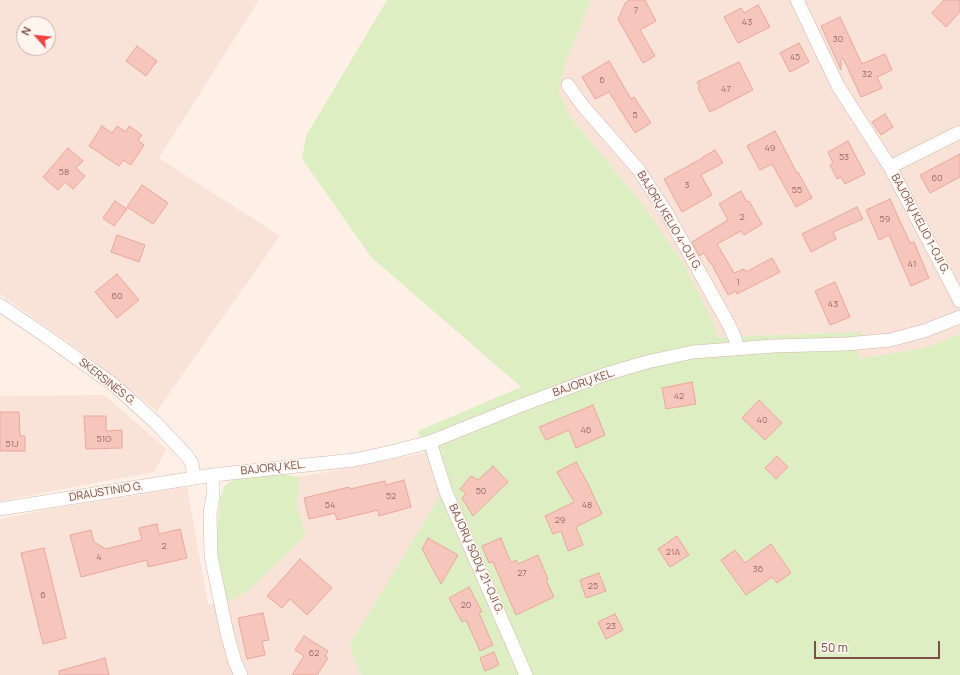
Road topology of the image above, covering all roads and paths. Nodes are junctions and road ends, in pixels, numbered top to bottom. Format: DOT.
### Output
graph roads {
  1 [pos="797,0"];
  2 [pos="568,85"];
  3 [pos="960,132"];
  4 [pos="890,167"];
  5 [pos="960,301"];
  6 [pos="0,305"];
  7 [pos="960,317"];
  8 [pos="737,348"];
  9 [pos="430,442"];
  10 [pos="213,475"];
  11 [pos="194,478"];
  12 [pos="0,509"];
  13 [pos="241,675"];
  14 [pos="526,675"];
  1 -- 4 [label="street, BAJORŲ KELIO 1-OJI G."];
  2 -- 8 [label="street, BAJORŲ KELIO 4-OJI G."];
  3 -- 4 [label="street, BAJORŲ KELIO 1-OJI G."];
  4 -- 5 [label="street, BAJORŲ KELIO 1-OJI G."];
  6 -- 11 [label="street, SKERSINĖS G."];
  7 -- 8 [label="street, BAJORŲ KEL."];
  8 -- 9 [label="street, BAJORŲ KEL."];
  9 -- 10 [label="street, BAJORŲ KEL."];
  9 -- 14 [label="street, BAJORŲ SODŲ 21-OJI G."];
  10 -- 11 [label="street, DRAUSTINIO G."];
  10 -- 13 [label="street"];
  11 -- 12 [label="street, DRAUSTINIO G."];
}
